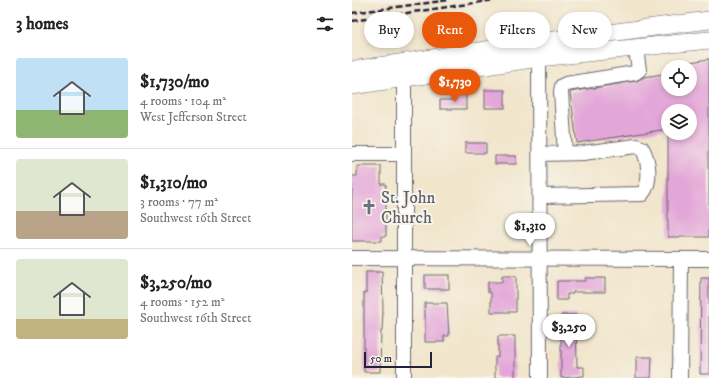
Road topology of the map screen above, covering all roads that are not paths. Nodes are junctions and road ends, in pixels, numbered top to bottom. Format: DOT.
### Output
graph roads {
  1 [pos="709,20"];
  2 [pos="709,40"];
  3 [pos="636,49"];
  4 [pos="539,50"];
  5 [pos="352,70"];
  6 [pos="404,79"];
  7 [pos="352,86"];
  8 [pos="562,86"];
  9 [pos="539,87"];
  10 [pos="565,153"];
  11 [pos="352,154"];
  12 [pos="404,154"];
  13 [pos="540,154"];
  14 [pos="540,196"];
  15 [pos="352,258"];
  16 [pos="404,258"];
  17 [pos="681,259"];
  18 [pos="709,259"];
  19 [pos="540,260"];
  20 [pos="404,378"];
  21 [pos="540,378"];
  22 [pos="680,378"];
  1 -- 4 [label="main road"];
  2 -- 3 [label="main road"];
  3 -- 4 [label="main road"];
  3 -- 8 [label="street"];
  4 -- 5 [label="main road"];
  4 -- 6 [label="main road"];
  4 -- 9 [label="street"];
  6 -- 7 [label="main road"];
  6 -- 12 [label="street"];
  8 -- 9 [label="street"];
  8 -- 10 [label="street"];
  9 -- 13 [label="street"];
  10 -- 13 [label="street"];
  10 -- 14 [label="street"];
  11 -- 12 [label="street"];
  12 -- 16 [label="street"];
  13 -- 14 [label="street"];
  14 -- 19 [label="street"];
  15 -- 16 [label="street"];
  16 -- 19 [label="street"];
  16 -- 20 [label="street"];
  17 -- 18 [label="street"];
  17 -- 19 [label="street"];
  17 -- 22 [label="street"];
  19 -- 21 [label="street"];
}
